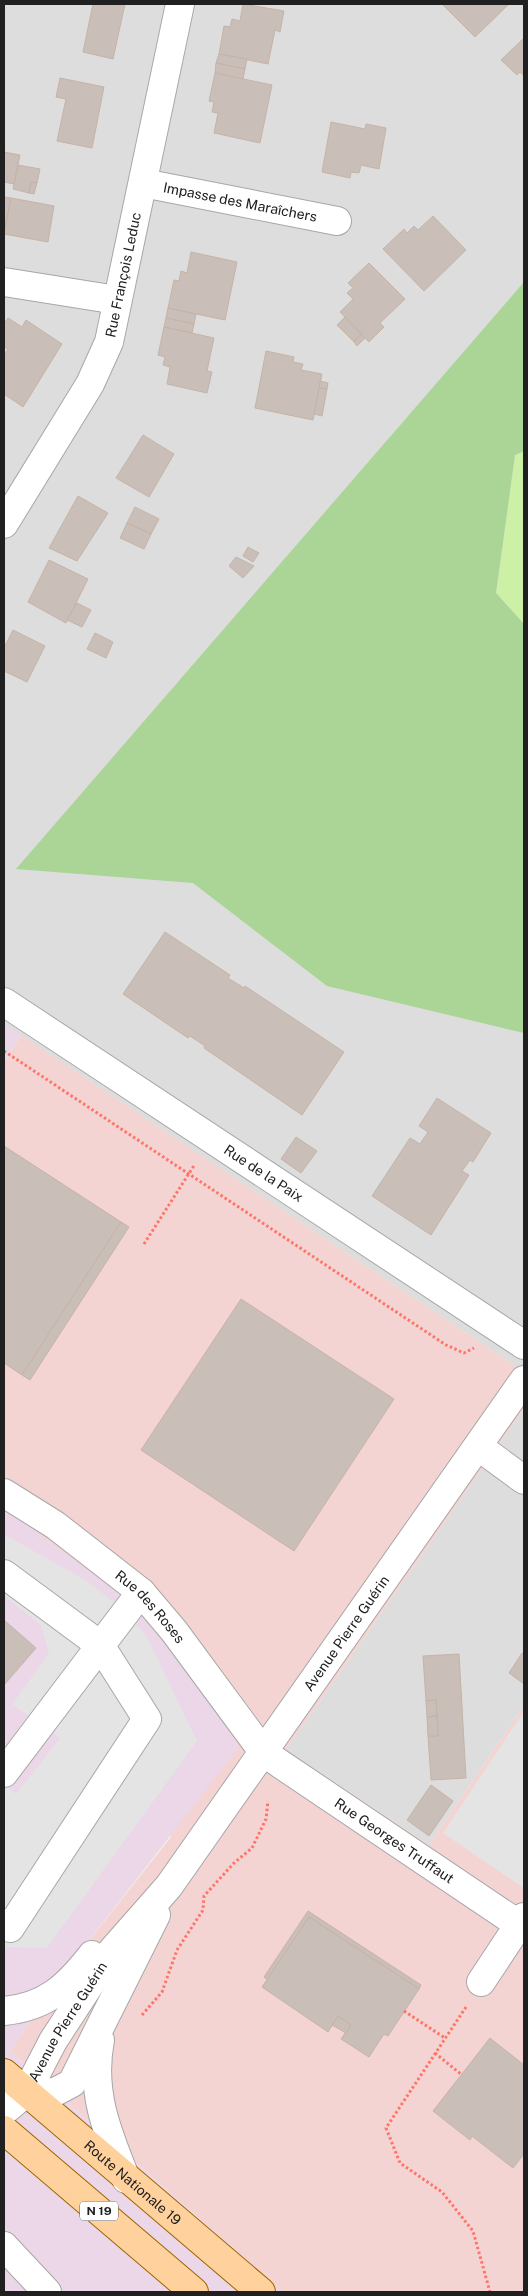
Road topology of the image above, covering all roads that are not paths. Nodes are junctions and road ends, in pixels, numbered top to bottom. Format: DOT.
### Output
graph roads {
  1 [pos="180,4"];
  2 [pos="143,183"];
  3 [pos="337,220"];
  4 [pos="4,282"];
  5 [pos="118,300"];
  6 [pos="4,524"];
  7 [pos="4,1002"];
  8 [pos="524,1345"];
  9 [pos="524,1380"];
  10 [pos="479,1447"];
  11 [pos="524,1480"];
  12 [pos="4,1493"];
  13 [pos="4,1574"];
  14 [pos="141,1592"];
  15 [pos="100,1645"];
  16 [pos="264,1753"];
  17 [pos="4,1773"];
  18 [pos="169,1886"];
  19 [pos="4,1923"];
  20 [pos="523,1923"];
  21 [pos="482,1982"];
  22 [pos="4,2011"];
  23 [pos="104,2018"];
  24 [pos="4,2073"];
  25 [pos="26,2092"];
  26 [pos="4,2112"];
  27 [pos="4,2130"];
  28 [pos="126,2179"];
  29 [pos="4,2246"];
  30 [pos="47,2292"];
  31 [pos="194,2292"];
  32 [pos="261,2292"];
  1 -- 2 [label="street, Rue François Leduc"];
  2 -- 3 [label="street, Impasse des Maraîchers"];
  2 -- 5 [label="street, Rue François Leduc"];
  4 -- 5 [label="street"];
  5 -- 6 [label="street, Rue François Leduc"];
  7 -- 8 [label="street, Rue de la Paix"];
  9 -- 10 [label="street, Avenue Pierre Guérin"];
  10 -- 11 [label="street"];
  10 -- 16 [label="street, Avenue Pierre Guérin"];
  12 -- 14 [label="street, Rue des Roses"];
  13 -- 15 [label="street"];
  14 -- 15 [label="street"];
  14 -- 16 [label="street, Rue des Roses"];
  15 -- 17 [label="street"];
  15 -- 19 [label="street"];
  16 -- 18 [label="street, Avenue Pierre Guérin"];
  16 -- 20 [label="street, Rue Georges Truffaut"];
  18 -- 22 [label="street"];
  18 -- 23 [label="street, Avenue Pierre Guérin"];
  18 -- 25 [label="street, Avenue Pierre Guérin"];
  20 -- 21 [label="street"];
  23 -- 25 [label="street, Avenue Pierre Guérin"];
  23 -- 28 [label="street"];
  24 -- 25 [label="main road, Route Nationale 19"];
  25 -- 26 [label="street"];
  25 -- 28 [label="main road, Route Nationale 19"];
  27 -- 31 [label="main road, N 19"];
  28 -- 32 [label="main road, Route Nationale 19"];
  29 -- 30 [label="street"];
}
